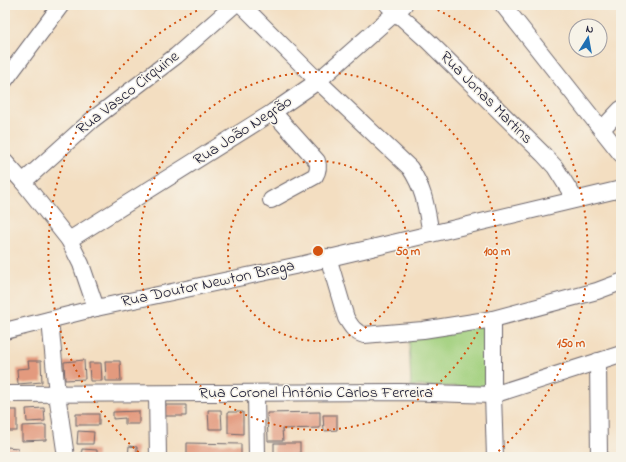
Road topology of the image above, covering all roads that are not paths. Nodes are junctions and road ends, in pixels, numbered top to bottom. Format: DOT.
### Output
graph roads {
  1 [pos="61,5"];
  2 [pos="234,5"];
  3 [pos="242,5"];
  4 [pos="503,5"];
  5 [pos="396,8"];
  6 [pos="5,80"];
  7 [pos="318,81"];
  8 [pos="621,109"];
  9 [pos="273,112"];
  10 [pos="602,129"];
  11 [pos="621,154"];
  12 [pos="5,162"];
  13 [pos="23,182"];
  14 [pos="621,189"];
  15 [pos="575,199"];
  16 [pos="271,200"];
  17 [pos="431,234"];
  18 [pos="69,240"];
  19 [pos="328,257"];
  20 [pos="621,282"];
  21 [pos="96,308"];
  22 [pos="494,319"];
  23 [pos="50,320"];
  24 [pos="5,331"];
  25 [pos="621,354"];
  26 [pos="598,361"];
  27 [pos="256,393"];
  28 [pos="5,394"];
  29 [pos="57,394"];
  30 [pos="157,394"];
  31 [pos="493,395"];
  32 [pos="66,457"];
  33 [pos="158,457"];
  34 [pos="257,457"];
  35 [pos="495,457"];
  36 [pos="600,457"];
  1 -- 6 [label="street"];
  2 -- 13 [label="street, Rua Vasco Cirquine"];
  3 -- 7 [label="street"];
  4 -- 10 [label="street"];
  5 -- 7 [label="street, Rua João Negrão"];
  5 -- 15 [label="street, Rua Jonas Martins"];
  7 -- 9 [label="street, Rua João Negrão"];
  7 -- 17 [label="street"];
  8 -- 10 [label="street"];
  9 -- 16 [label="street"];
  9 -- 18 [label="street, Rua João Negrão"];
  10 -- 11 [label="street"];
  12 -- 13 [label="street"];
  13 -- 18 [label="street"];
  14 -- 15 [label="street, Rua Doutor Newton Braga"];
  15 -- 17 [label="street, Rua Doutor Newton Braga"];
  17 -- 19 [label="street, Rua Doutor Newton Braga"];
  18 -- 21 [label="street"];
  19 -- 21 [label="street, Rua Doutor Newton Braga"];
  19 -- 22 [label="street"];
  20 -- 22 [label="street"];
  21 -- 23 [label="street, Rua Doutor Newton Braga"];
  22 -- 31 [label="street"];
  23 -- 24 [label="street, Rua Doutor Newton Braga"];
  23 -- 29 [label="street"];
  25 -- 26 [label="street, Rua Coronel Antônio Carlos Ferreira"];
  26 -- 31 [label="street, Rua Coronel Antônio Carlos Ferreira"];
  26 -- 36 [label="street"];
  27 -- 30 [label="street, Rua Coronel Antônio Carlos Ferreira"];
  27 -- 31 [label="street, Rua Coronel Antônio Carlos Ferreira"];
  27 -- 34 [label="street"];
  28 -- 29 [label="street, Rua Coronel Antônio Carlos Ferreira"];
  29 -- 30 [label="street, Rua Coronel Antônio Carlos Ferreira"];
  29 -- 32 [label="street"];
  30 -- 33 [label="street"];
  31 -- 35 [label="street"];
}
